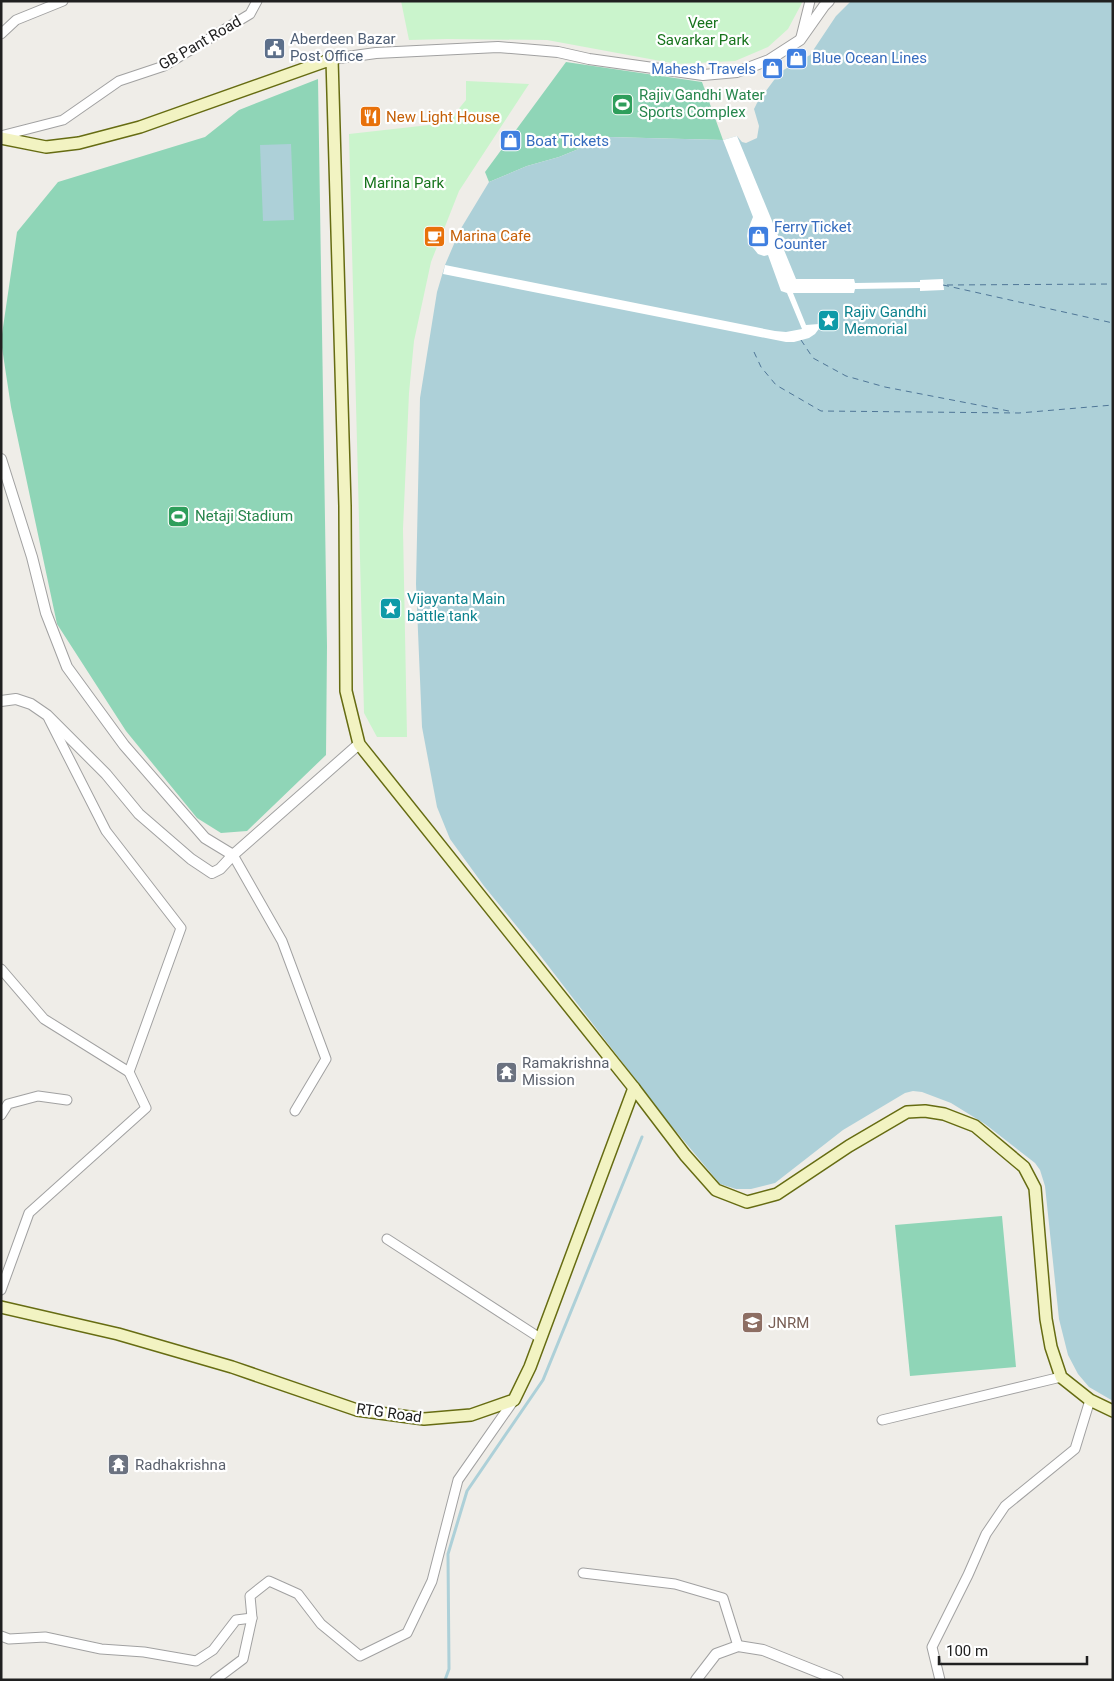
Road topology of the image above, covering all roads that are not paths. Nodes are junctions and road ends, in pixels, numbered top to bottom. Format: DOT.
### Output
graph roads {
  1 [pos="63,1"];
  2 [pos="257,1"];
  3 [pos="810,1"];
  4 [pos="829,1"];
  5 [pos="1,34"];
  6 [pos="800,40"];
  7 [pos="332,59"];
  8 [pos="1,137"];
  9 [pos="1,459"];
  10 [pos="1,701"];
  11 [pos="47,714"];
  12 [pos="360,744"];
  13 [pos="232,855"];
  14 [pos="1,969"];
  15 [pos="129,1072"];
  16 [pos="634,1088"];
  17 [pos="67,1100"];
  18 [pos="294,1111"];
  19 [pos="1,1115"];
  20 [pos="387,1239"];
  21 [pos="1,1290"];
  22 [pos="1,1308"];
  23 [pos="540,1338"];
  24 [pos="1061,1377"];
  25 [pos="514,1400"];
  26 [pos="1090,1400"];
  27 [pos="1113,1411"];
  28 [pos="882,1420"];
  29 [pos="583,1573"];
  30 [pos="252,1618"];
  31 [pos="1,1636"];
  32 [pos="738,1646"];
  33 [pos="215,1680"];
  34 [pos="696,1680"];
  35 [pos="838,1680"];
  36 [pos="940,1680"];
  1 -- 5 [label="street"];
  2 -- 8 [label="street, GB Pant Road"];
  3 -- 6 [label="street"];
  4 -- 6 [label="street"];
  6 -- 7 [label="street"];
  7 -- 8 [label="main road"];
  7 -- 12 [label="main road"];
  9 -- 13 [label="street"];
  10 -- 11 [label="street"];
  11 -- 13 [label="street"];
  11 -- 15 [label="street"];
  12 -- 13 [label="street"];
  12 -- 16 [label="main road"];
  13 -- 18 [label="street"];
  14 -- 15 [label="street"];
  15 -- 21 [label="street"];
  16 -- 23 [label="main road"];
  16 -- 24 [label="main road"];
  17 -- 19 [label="street"];
  20 -- 23 [label="street"];
  22 -- 25 [label="main road, RTG Road"];
  23 -- 25 [label="main road"];
  24 -- 26 [label="main road"];
  24 -- 28 [label="street"];
  25 -- 30 [label="street"];
  26 -- 27 [label="main road"];
  26 -- 36 [label="street"];
  29 -- 32 [label="street"];
  30 -- 31 [label="street"];
  30 -- 33 [label="street"];
  32 -- 34 [label="street"];
  32 -- 35 [label="street"];
}
